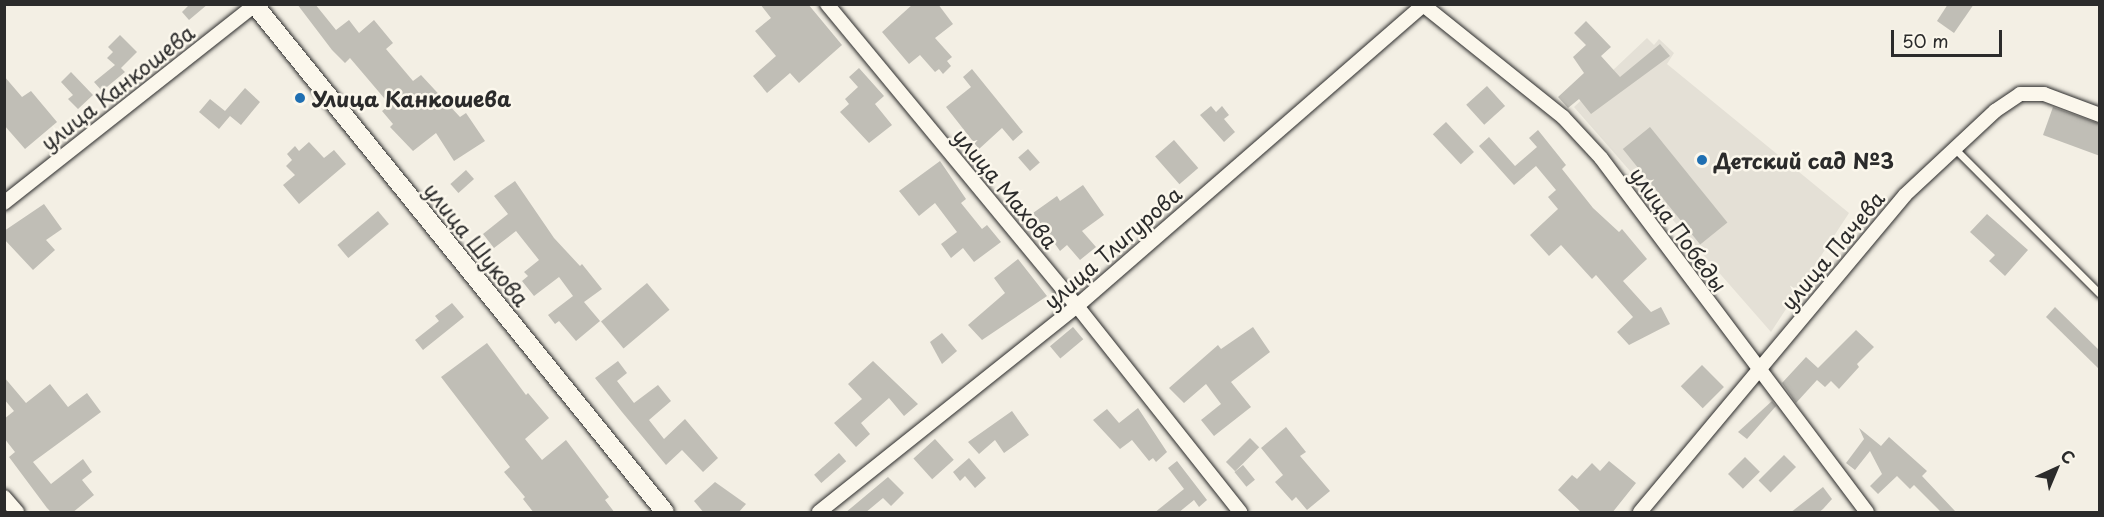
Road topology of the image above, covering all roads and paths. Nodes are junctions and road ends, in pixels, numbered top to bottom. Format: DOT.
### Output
graph roads {
  1 [pos="827,4"];
  2 [pos="255,5"];
  3 [pos="1423,5"];
  4 [pos="2100,115"];
  5 [pos="1955,149"];
  6 [pos="4,203"];
  7 [pos="2100,294"];
  8 [pos="1077,306"];
  9 [pos="1758,372"];
  10 [pos="4,497"];
  11 [pos="17,513"];
  12 [pos="665,513"];
  13 [pos="819,513"];
  14 [pos="1240,513"];
  15 [pos="1640,513"];
  16 [pos="1867,513"];
  1 -- 8 [label="street, улица Махова"];
  2 -- 6 [label="street, улица Канкошева"];
  2 -- 12 [label="main road, улица Шукова"];
  3 -- 8 [label="street, улица Тлигурова"];
  3 -- 9 [label="street, улица Победы"];
  4 -- 5 [label="street, улица Пачева"];
  5 -- 7 [label="lane"];
  5 -- 9 [label="street, улица Пачева"];
  8 -- 13 [label="street, улица Тлигурова"];
  8 -- 14 [label="street, улица Махова"];
  9 -- 15 [label="street, улица Пачева"];
  9 -- 16 [label="street, улица Победы"];
  10 -- 11 [label="street"];
}
